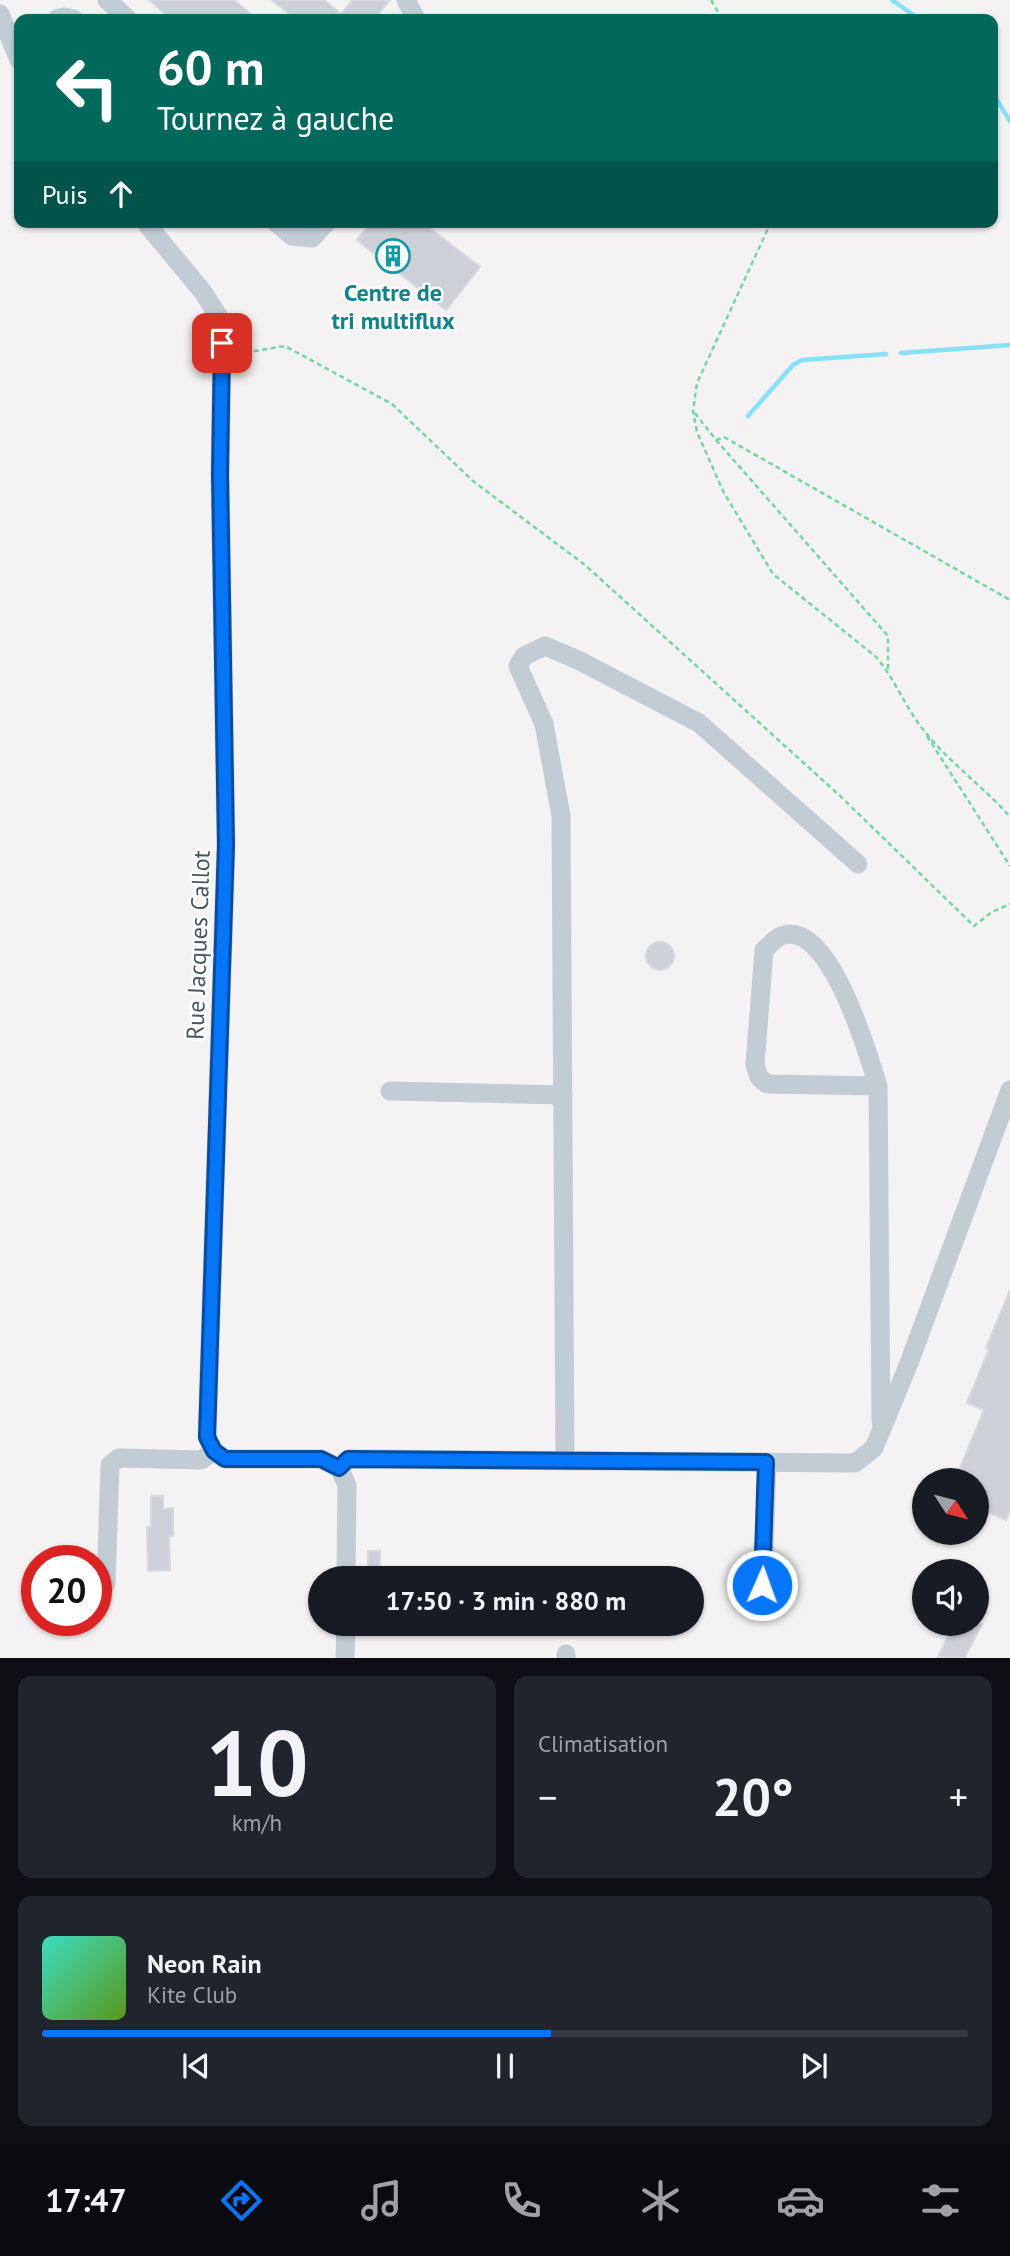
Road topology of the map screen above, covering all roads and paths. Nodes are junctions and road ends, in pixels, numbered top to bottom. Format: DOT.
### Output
graph roads {
  1 [pos="107,0"];
  2 [pos="122,14"];
  3 [pos="0,15"];
  4 [pos="14,34"];
  5 [pos="150,228"];
  6 [pos="282,228"];
  7 [pos="321,228"];
  8 [pos="768,228"];
  9 [pos="222,343"];
  10 [pos="693,411"];
  11 [pos="716,440"];
  12 [pos="1010,600"];
  13 [pos="888,670"];
  14 [pos="924,731"];
  15 [pos="1010,817"];
  16 [pos="858,864"];
  17 [pos="1010,866"];
  18 [pos="1010,904"];
  19 [pos="878,1086"];
  20 [pos="1010,1090"];
  21 [pos="390,1091"];
  22 [pos="563,1095"];
  23 [pos="881,1430"];
  24 [pos="214,1451"];
  25 [pos="565,1461"];
  26 [pos="766,1462"];
  27 [pos="339,1468"];
  28 [pos="107,1545"];
  29 [pos="346,1566"];
  30 [pos="762,1609"];
  31 [pos="346,1636"];
  32 [pos="345,1657"];
  1 -- 2 [label="street"];
  3 -- 4 [label="street"];
  5 -- 9 [label="street, Rue Jacques Callot"];
  6 -- 7 [label="street"];
  8 -- 10 [label="path"];
  9 -- 18 [label="path"];
  9 -- 24 [label="street, Rue Jacques Callot"];
  10 -- 11 [label="path"];
  10 -- 13 [label="path"];
  11 -- 12 [label="path"];
  11 -- 13 [label="path"];
  13 -- 14 [label="path"];
  14 -- 15 [label="path"];
  14 -- 17 [label="path"];
  16 -- 22 [label="street"];
  19 -- 19 [label="street"];
  19 -- 23 [label="street"];
  20 -- 23 [label="street"];
  21 -- 22 [label="street"];
  22 -- 25 [label="street"];
  23 -- 26 [label="street"];
  24 -- 27 [label="street"];
  24 -- 28 [label="street"];
  25 -- 26 [label="street"];
  25 -- 27 [label="street"];
  26 -- 30 [label="street"];
  27 -- 29 [label="street"];
  31 -- 32 [label="street"];
}
